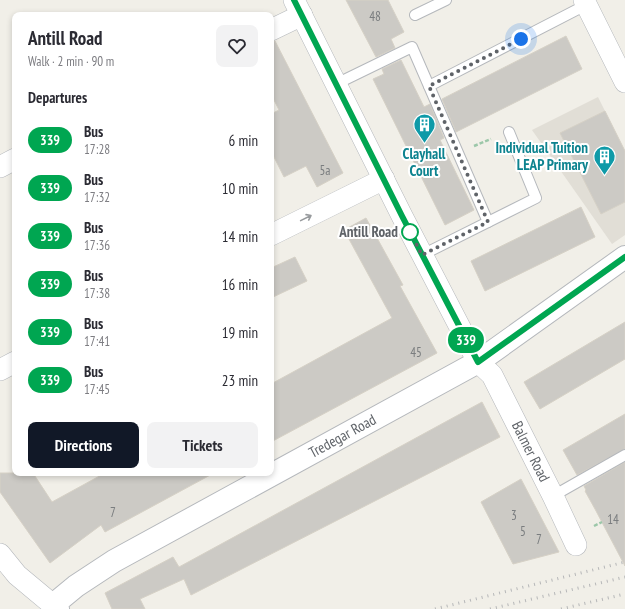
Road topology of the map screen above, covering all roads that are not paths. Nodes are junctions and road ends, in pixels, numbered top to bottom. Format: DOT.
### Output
graph roads {
  1 [pos="446,0"];
  2 [pos="585,2"];
  3 [pos="298,8"];
  4 [pos="415,15"];
  5 [pos="274,28"];
  6 [pos="625,82"];
  7 [pos="336,84"];
  8 [pos="429,86"];
  9 [pos="508,132"];
  10 [pos="12,161"];
  11 [pos="0,167"];
  12 [pos="384,179"];
  13 [pos="488,222"];
  14 [pos="274,234"];
  15 [pos="422,255"];
  16 [pos="625,257"];
  17 [pos="478,362"];
  18 [pos="12,364"];
  19 [pos="0,370"];
  20 [pos="625,455"];
  21 [pos="274,474"];
  22 [pos="269,476"];
  23 [pos="553,496"];
  24 [pos="576,545"];
  25 [pos="0,554"];
  26 [pos="55,607"];
  1 -- 4 [label="lane"];
  2 -- 6 [label="street"];
  2 -- 8 [label="lane"];
  3 -- 5 [label="street"];
  3 -- 7 [label="street"];
  7 -- 8 [label="lane"];
  7 -- 12 [label="street"];
  8 -- 13 [label="lane"];
  9 -- 13 [label="lane"];
  10 -- 11 [label="street"];
  14 -- 12 [label="street, one-way"];
  12 -- 15 [label="street"];
  13 -- 15 [label="lane"];
  15 -- 17 [label="street"];
  16 -- 17 [label="street, Tredegar Road"];
  17 -- 21 [label="street, Tredegar Road"];
  17 -- 23 [label="street, Balmer Road"];
  18 -- 19 [label="street"];
  20 -- 23 [label="lane"];
  22 -- 26 [label="street, Tredegar Road"];
  23 -- 24 [label="street, Balmer Road"];
  25 -- 26 [label="street"];
}
